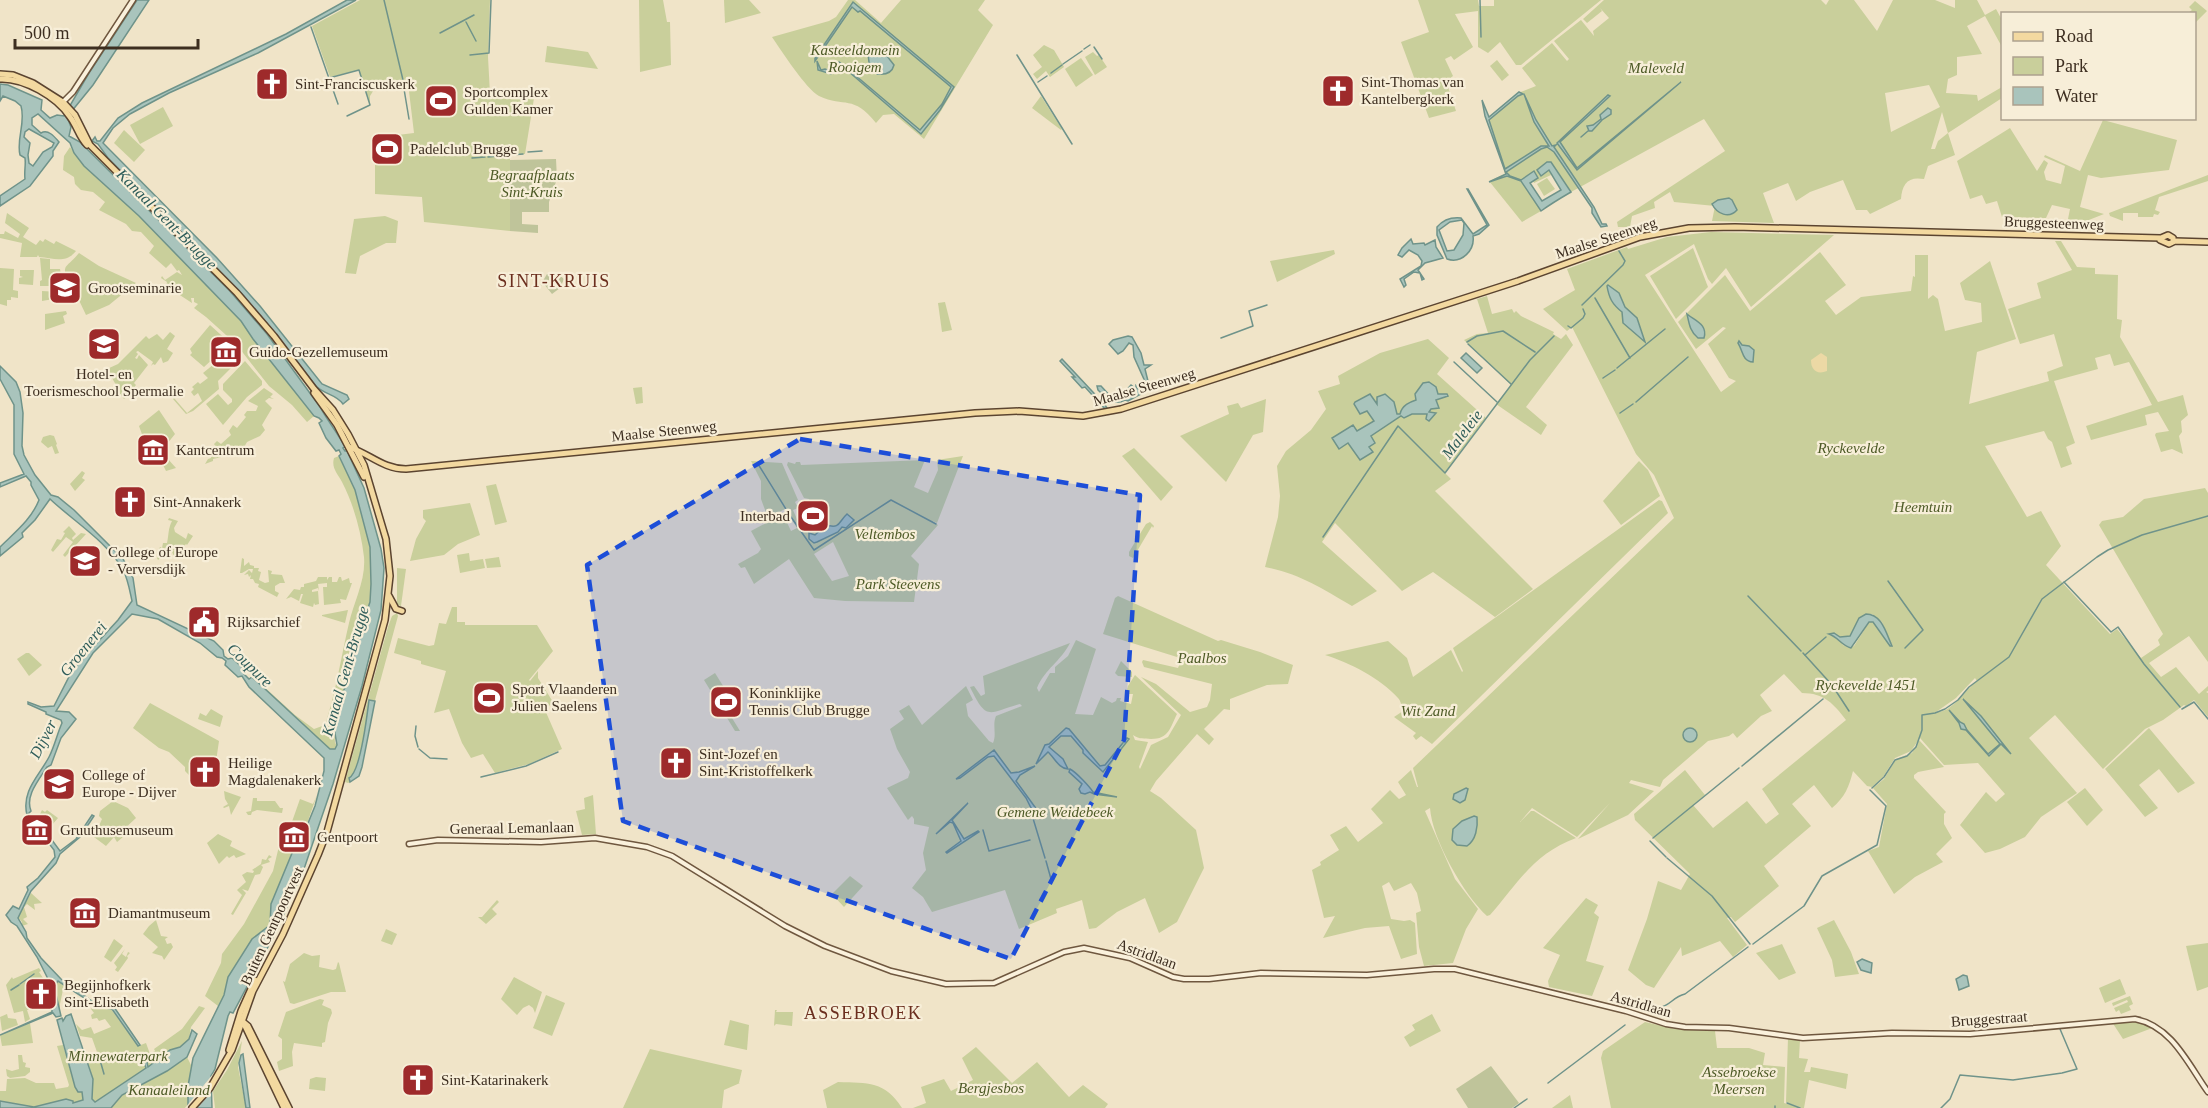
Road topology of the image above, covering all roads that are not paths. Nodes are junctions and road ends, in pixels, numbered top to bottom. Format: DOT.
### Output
graph roads {
  1 [pos="133,0"];
  2 [pos="0,74"];
  3 [pos="0,79"];
  4 [pos="61,104"];
  5 [pos="1906,232"];
  6 [pos="2208,241"];
  7 [pos="354,447"];
  8 [pos="376,461"];
  9 [pos="366,472"];
  10 [pos="370,487"];
  11 [pos="389,596"];
  12 [pos="385,620"];
  13 [pos="616,840"];
  14 [pos="409,844"];
  15 [pos="241,1021"];
  16 [pos="1739,1029"];
  17 [pos="251,1040"];
  18 [pos="236,1043"];
  19 [pos="216,1076"];
  20 [pos="2208,1092"];
  21 [pos="191,1108"];
  22 [pos="284,1108"];
  23 [pos="289,1108"];
  1 -- 4 [label="main road"];
  2 -- 4 [label="main road"];
  3 -- 4 [label="main road"];
  4 -- 7 [label="main road"];
  5 -- 6 [label="main road, Bruggesteenweg"];
  5 -- 8 [label="main road, Maalse Steenweg"];
  7 -- 8 [label="main road, Maalse Steenweg"];
  7 -- 9 [label="main road"];
  7 -- 10 [label="main road"];
  8 -- 9 [label="main road"];
  9 -- 10 [label="main road"];
  10 -- 11 [label="main road"];
  11 -- 12 [label="main road, Buiten Gentpoortvest"];
  11 -- 12 [label="main road"];
  12 -- 15 [label="main road, Buiten Gentpoortvest"];
  13 -- 14 [label="main road, Generaal Lemanlaan"];
  13 -- 16 [label="main road, Astridlaan"];
  15 -- 17 [label="main road"];
  15 -- 18 [label="main road"];
  15 -- 19 [label="main road"];
  15 -- 23 [label="main road"];
  16 -- 20 [label="main road, Bruggestraat"];
  17 -- 18 [label="main road"];
  17 -- 22 [label="main road"];
  18 -- 19 [label="main road"];
  19 -- 21 [label="main road"];
}
